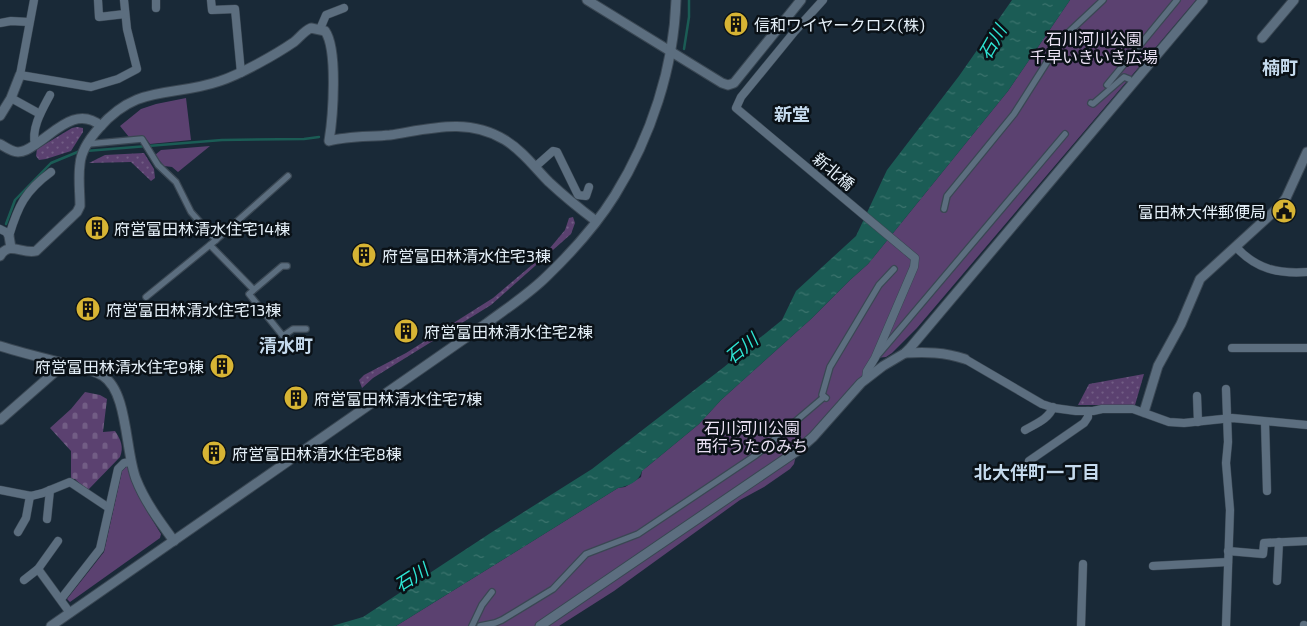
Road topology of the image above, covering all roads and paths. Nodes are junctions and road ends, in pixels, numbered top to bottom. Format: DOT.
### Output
graph roads {
  1 [pos="34,0"];
  2 [pos="98,0"];
  3 [pos="124,0"];
  4 [pos="211,0"];
  5 [pos="587,0"];
  6 [pos="676,0"];
  7 [pos="801,0"];
  8 [pos="823,0"];
  9 [pos="1177,0"];
  10 [pos="1203,0"];
  11 [pos="1294,0"];
  12 [pos="1102,1"];
  13 [pos="344,8"];
  14 [pos="126,14"];
  15 [pos="29,22"];
  16 [pos="0,23"];
  17 [pos="320,29"];
  18 [pos="1262,38"];
  19 [pos="670,51"];
  20 [pos="241,73"];
  21 [pos="20,75"];
  22 [pos="1129,79"];
  23 [pos="1107,85"];
  24 [pos="50,95"];
  25 [pos="11,98"];
  26 [pos="1091,103"];
  27 [pos="40,114"];
  28 [pos="0,116"];
  29 [pos="101,126"];
  30 [pos="1065,134"];
  31 [pos="0,144"];
  32 [pos="88,144"];
  33 [pos="35,145"];
  34 [pos="1307,152"];
  35 [pos="535,167"];
  36 [pos="51,172"];
  37 [pos="288,176"];
  38 [pos="589,187"];
  39 [pos="944,209"];
  40 [pos="596,221"];
  41 [pos="0,229"];
  42 [pos="9,236"];
  43 [pos="216,240"];
  44 [pos="210,245"];
  45 [pos="1236,247"];
  46 [pos="11,248"];
  47 [pos="0,256"];
  48 [pos="287,266"];
  49 [pos="894,269"];
  50 [pos="1307,272"];
  51 [pos="253,289"];
  52 [pos="146,297"];
  53 [pos="306,329"];
  54 [pos="0,346"];
  55 [pos="1232,348"];
  56 [pos="1307,348"];
  57 [pos="905,354"];
  58 [pos="875,358"];
  59 [pos="965,359"];
  60 [pos="64,364"];
  61 [pos="866,379"];
  62 [pos="1226,390"];
  63 [pos="1197,396"];
  64 [pos="1053,408"];
  65 [pos="1088,411"];
  66 [pos="1144,412"];
  67 [pos="1227,419"];
  68 [pos="0,420"];
  69 [pos="1198,422"];
  70 [pos="1265,422"];
  71 [pos="1307,425"];
  72 [pos="1025,430"];
  73 [pos="1029,461"];
  74 [pos="130,462"];
  75 [pos="0,490"];
  76 [pos="50,490"];
  77 [pos="1267,491"];
  78 [pos="30,496"];
  79 [pos="109,508"];
  80 [pos="47,519"];
  81 [pos="18,532"];
  82 [pos="58,541"];
  83 [pos="174,541"];
  84 [pos="1307,541"];
  85 [pos="1279,542"];
  86 [pos="1228,551"];
  87 [pos="1228,562"];
  88 [pos="1083,564"];
  89 [pos="1153,566"];
  90 [pos="38,568"];
  91 [pos="24,580"];
  92 [pos="1277,581"];
  93 [pos="492,592"];
  94 [pos="62,599"];
  95 [pos="70,612"];
  96 [pos="51,626"];
  97 [pos="473,626"];
  98 [pos="480,626"];
  99 [pos="540,626"];
  100 [pos="1081,626"];
  101 [pos="1226,626"];
  1 -- 15 [label="street"];
  2 -- 14 [label="street"];
  3 -- 14 [label="street"];
  4 -- 20 [label="street"];
  5 -- 19 [label="street"];
  6 -- 19 [label="street"];
  7 -- 19 [label="street"];
  8 -- 58 [label="street, 新北橋"];
  9 -- 23 [label="street"];
  10 -- 57 [label="street"];
  11 -- 18 [label="street"];
  12 -- 39 [label="street"];
  13 -- 17 [label="street"];
  14 -- 21 [label="street"];
  15 -- 16 [label="street"];
  15 -- 21 [label="street"];
  17 -- 20 [label="street"];
  17 -- 35 [label="street"];
  19 -- 40 [label="street"];
  20 -- 29 [label="street"];
  21 -- 25 [label="street"];
  22 -- 26 [label="street"];
  24 -- 27 [label="street"];
  25 -- 27 [label="street"];
  25 -- 28 [label="street"];
  27 -- 33 [label="street"];
  29 -- 32 [label="street"];
  29 -- 33 [label="street"];
  30 -- 58 [label="street"];
  31 -- 33 [label="street"];
  32 -- 43 [label="street"];
  32 -- 46 [label="street"];
  34 -- 45 [label="street"];
  35 -- 38 [label="street"];
  35 -- 40 [label="street"];
  36 -- 42 [label="street"];
  37 -- 43 [label="street"];
  40 -- 83 [label="street"];
  41 -- 42 [label="street"];
  42 -- 46 [label="street"];
  43 -- 44 [label="street"];
  44 -- 51 [label="street"];
  44 -- 52 [label="street"];
  45 -- 50 [label="street"];
  45 -- 66 [label="street"];
  46 -- 47 [label="street"];
  48 -- 51 [label="street"];
  49 -- 98 [label="street"];
  51 -- 53 [label="street"];
  54 -- 60 [label="street"];
  55 -- 56 [label="street"];
  57 -- 59 [label="street"];
  57 -- 61 [label="street"];
  58 -- 61 [label="street"];
  59 -- 64 [label="street"];
  60 -- 68 [label="street"];
  60 -- 74 [label="street"];
  61 -- 99 [label="street"];
  62 -- 67 [label="street"];
  63 -- 69 [label="street"];
  64 -- 65 [label="street"];
  64 -- 72 [label="street"];
  65 -- 66 [label="street"];
  65 -- 73 [label="street"];
  66 -- 69 [label="street"];
  67 -- 69 [label="street"];
  67 -- 70 [label="street"];
  67 -- 86 [label="street"];
  70 -- 71 [label="street"];
  70 -- 77 [label="street"];
  74 -- 79 [label="street"];
  74 -- 83 [label="street"];
  75 -- 78 [label="street"];
  76 -- 78 [label="street"];
  76 -- 79 [label="street"];
  76 -- 80 [label="street"];
  78 -- 81 [label="street"];
  79 -- 94 [label="street"];
  82 -- 90 [label="street"];
  83 -- 95 [label="street"];
  84 -- 85 [label="street"];
  85 -- 86 [label="street"];
  85 -- 92 [label="street"];
  86 -- 87 [label="street"];
  87 -- 89 [label="street"];
  87 -- 101 [label="street"];
  88 -- 100 [label="street"];
  90 -- 91 [label="street"];
  90 -- 94 [label="street"];
  93 -- 97 [label="street"];
  94 -- 95 [label="street"];
  95 -- 96 [label="street"];
}
